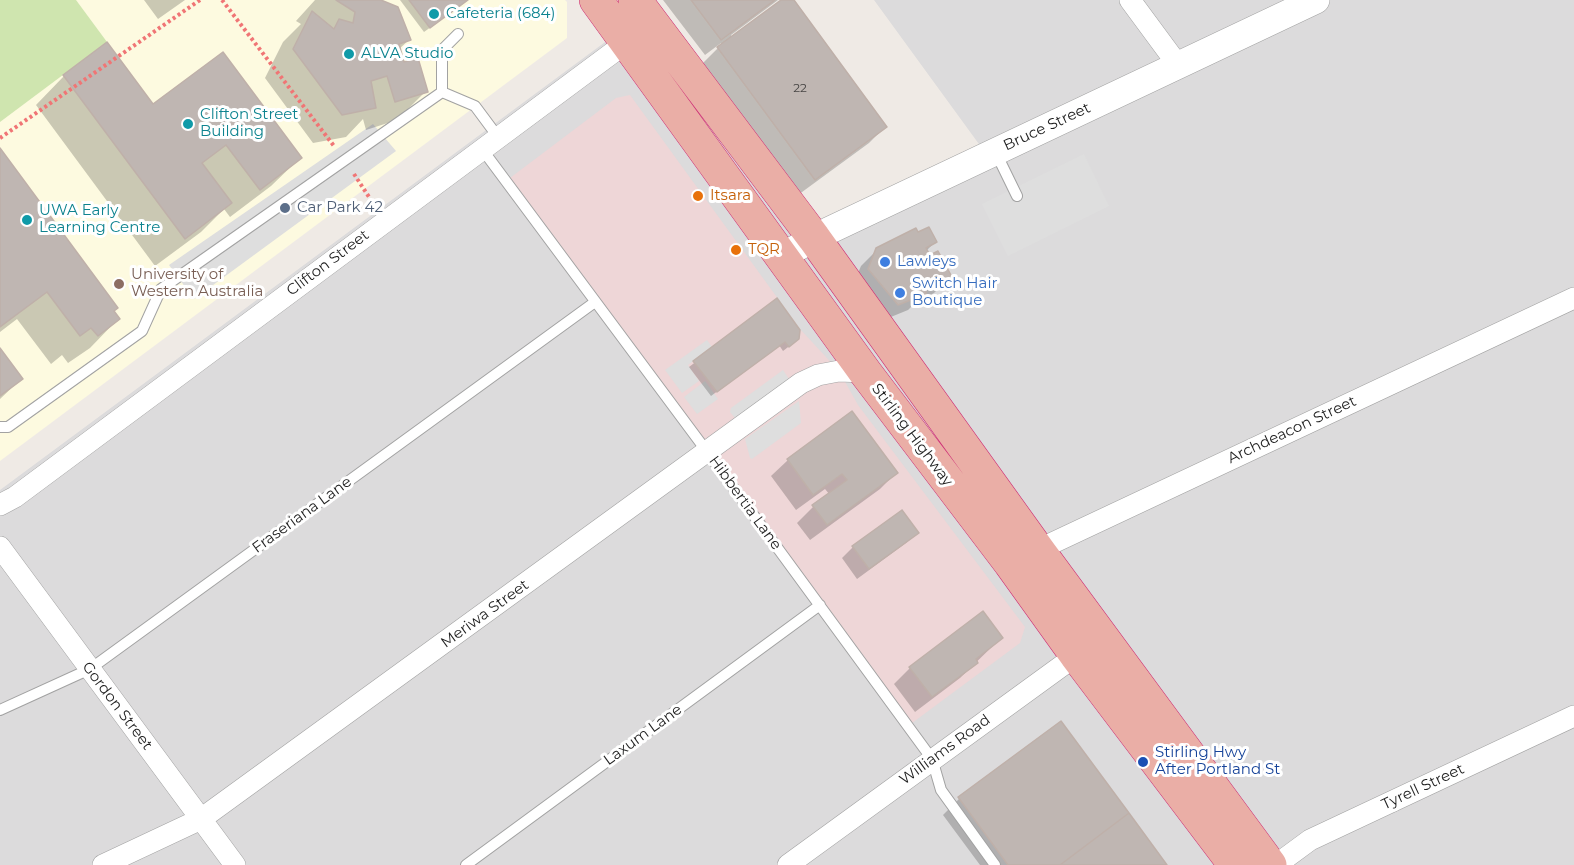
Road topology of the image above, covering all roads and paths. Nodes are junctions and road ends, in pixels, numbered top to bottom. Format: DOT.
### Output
graph roads {
  1 [pos="200,0"];
  2 [pos="222,0"];
  3 [pos="596,0"];
  4 [pos="635,0"];
  5 [pos="1130,0"];
  6 [pos="1316,0"];
  7 [pos="458,34"];
  8 [pos="627,42"];
  9 [pos="1178,65"];
  10 [pos="442,92"];
  11 [pos="0,138"];
  12 [pos="490,143"];
  13 [pos="995,152"];
  14 [pos="344,160"];
  15 [pos="1017,196"];
  16 [pos="385,221"];
  17 [pos="814,238"];
  18 [pos="780,257"];
  19 [pos="1574,298"];
  20 [pos="595,302"];
  21 [pos="865,372"];
  22 [pos="0,427"];
  23 [pos="708,453"];
  24 [pos="0,505"];
  25 [pos="0,547"];
  26 [pos="1024,556"];
  27 [pos="820,605"];
  28 [pos="1103,636"];
  29 [pos="1076,655"];
  30 [pos="90,669"];
  31 [pos="0,710"];
  32 [pos="1574,716"];
  33 [pos="932,759"];
  34 [pos="201,819"];
  35 [pos="103,865"];
  36 [pos="235,865"];
  37 [pos="466,865"];
  38 [pos="788,865"];
  39 [pos="995,865"];
  40 [pos="1235,865"];
  41 [pos="1270,865"];
  42 [pos="1275,865"];
  1 -- 11 [label="path"];
  2 -- 14 [label="path"];
  3 -- 8 [label="highway, Stirling Highway"];
  4 -- 17 [label="highway, Stirling Highway"];
  5 -- 9 [label="street"];
  6 -- 9 [label="street, Bruce Street"];
  7 -- 10 [label="lane"];
  8 -- 12 [label="street, Clifton Street"];
  8 -- 18 [label="highway, Stirling Highway"];
  9 -- 13 [label="street, Bruce Street"];
  10 -- 12 [label="lane, Hibbertia Lane"];
  10 -- 14 [label="lane"];
  12 -- 16 [label="street, Clifton Street"];
  12 -- 20 [label="lane, Hibbertia Lane"];
  13 -- 15 [label="lane"];
  13 -- 17 [label="street, Bruce Street"];
  14 -- 16 [label="path"];
  14 -- 22 [label="lane"];
  16 -- 24 [label="street, Clifton Street"];
  17 -- 18 [label="street, Bruce Street"];
  17 -- 26 [label="highway, Stirling Highway"];
  18 -- 21 [label="highway, Stirling Highway"];
  19 -- 26 [label="street, Archdeacon Street"];
  20 -- 23 [label="lane, Hibbertia Lane"];
  20 -- 30 [label="lane, Fraseriana Lane"];
  21 -- 23 [label="street, Meriwa Street"];
  21 -- 26 [label="highway, Stirling Highway"];
  23 -- 27 [label="lane, Hibbertia Lane"];
  23 -- 34 [label="street, Meriwa Street"];
  25 -- 30 [label="street, Gordon Street"];
  26 -- 28 [label="highway, Stirling Highway"];
  26 -- 29 [label="highway, Stirling Highway"];
  27 -- 33 [label="lane, Hibbertia Lane"];
  27 -- 37 [label="lane, Laxum Lane"];
  28 -- 29 [label="street, Williams Road"];
  28 -- 41 [label="highway, Stirling Highway"];
  29 -- 33 [label="street, Williams Road"];
  29 -- 40 [label="highway, Stirling Highway"];
  30 -- 31 [label="lane, Fraseriana Lane"];
  30 -- 34 [label="street, Gordon Street"];
  32 -- 42 [label="street, Tyrell Street"];
  33 -- 38 [label="street, Williams Road"];
  33 -- 39 [label="lane, Hibbertia Lane"];
  34 -- 35 [label="street, Meriwa Street"];
  34 -- 36 [label="street, Gordon Street"];
}
